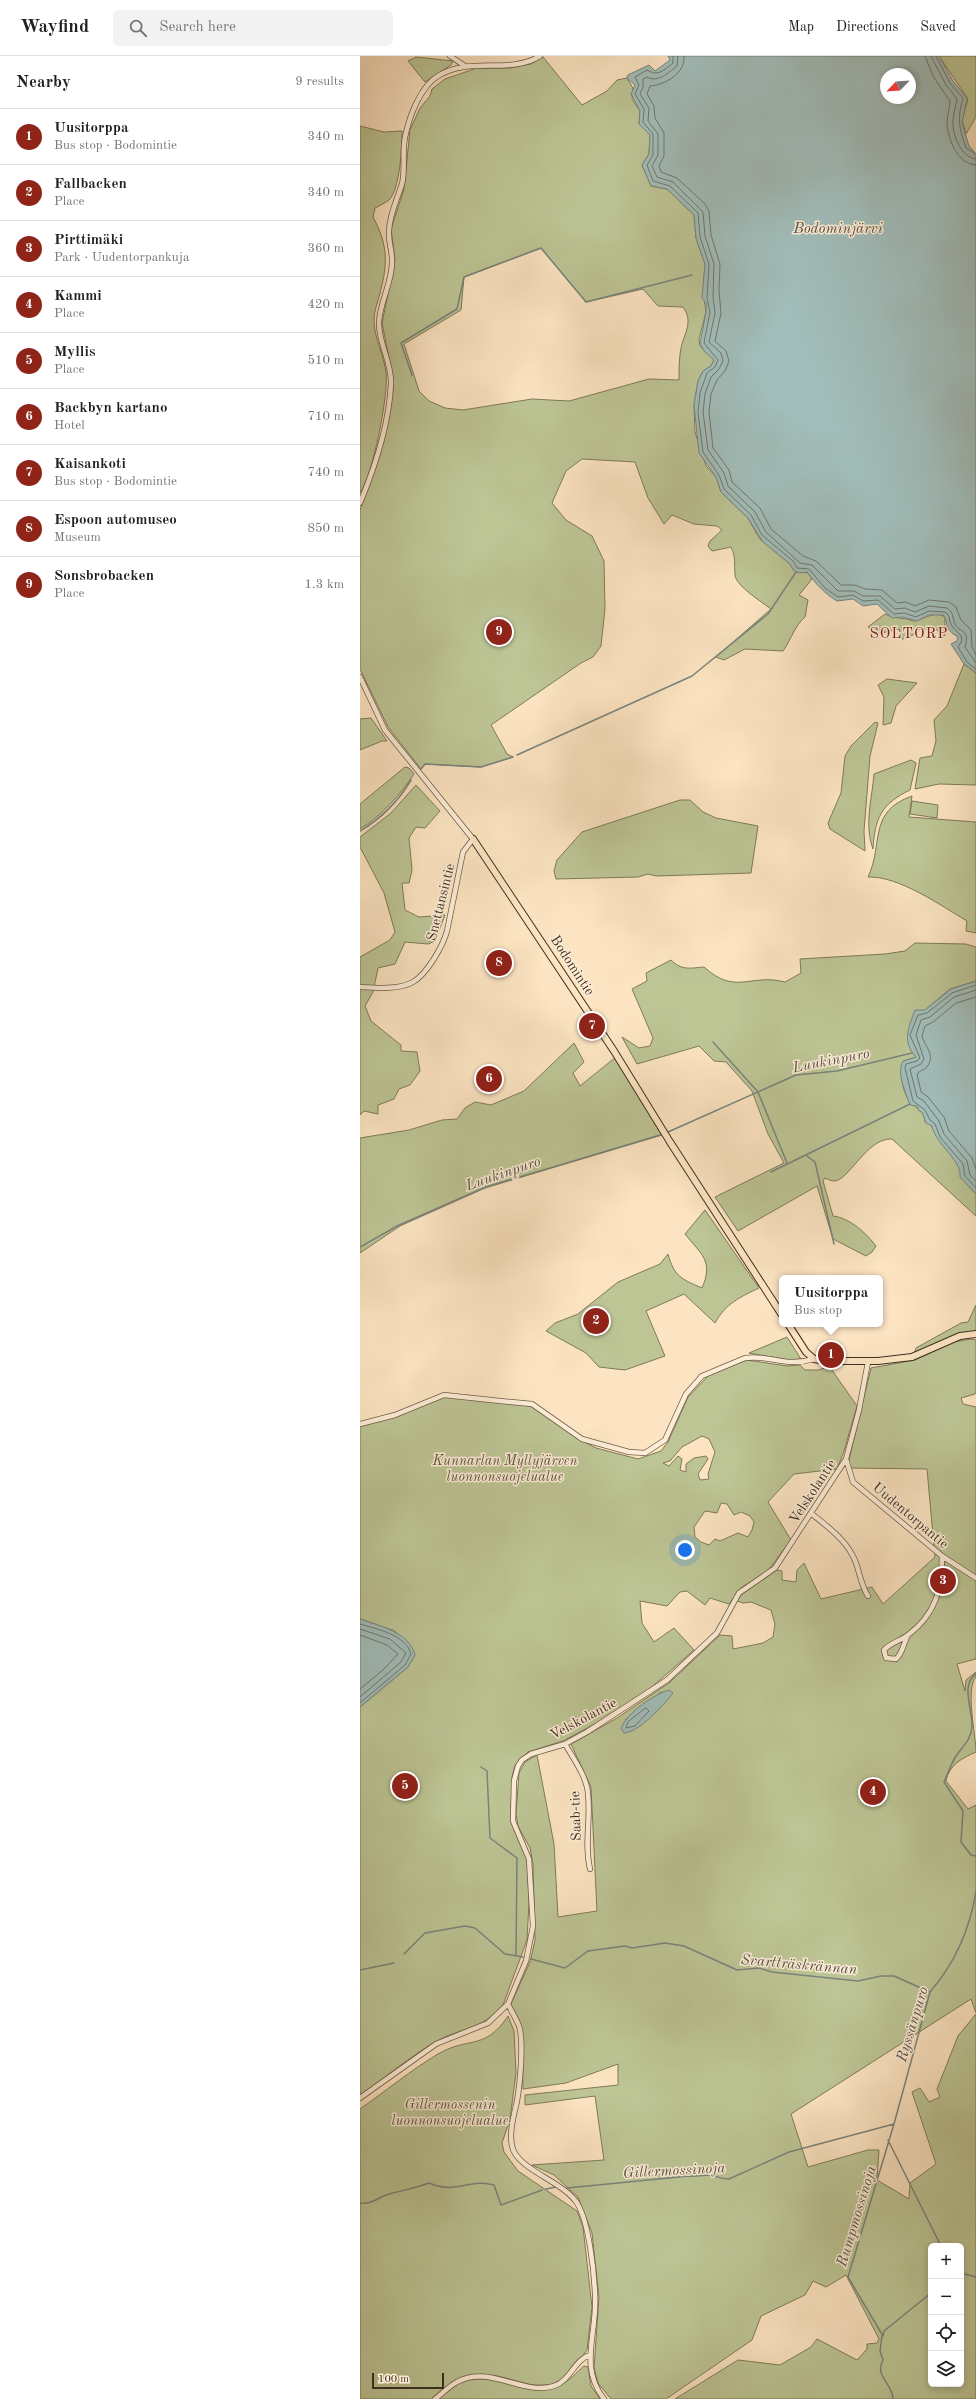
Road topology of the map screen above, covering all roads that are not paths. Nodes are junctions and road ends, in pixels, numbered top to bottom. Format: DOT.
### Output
graph roads {
  1 [pos="450,56"];
  2 [pos="540,56"];
  3 [pos="465,66"];
  4 [pos="360,503"];
  5 [pos="360,677"];
  6 [pos="473,839"];
  7 [pos="360,987"];
  8 [pos="779,1310"];
  9 [pos="790,1327"];
  10 [pos="976,1334"];
  11 [pos="814,1359"];
  12 [pos="868,1362"];
  13 [pos="360,1424"];
  14 [pos="846,1459"];
  15 [pos="812,1514"];
  16 [pos="942,1556"];
  17 [pos="976,1578"];
  18 [pos="868,1596"];
  19 [pos="908,1635"];
  20 [pos="565,1744"];
  21 [pos="590,1869"];
  22 [pos="508,2004"];
  23 [pos="360,2098"];
  24 [pos="590,2354"];
  25 [pos="435,2399"];
  26 [pos="604,2399"];
  1 -- 3 [label="street"];
  2 -- 3 [label="street"];
  3 -- 4 [label="street"];
  5 -- 6 [label="street, Bodomintie"];
  6 -- 7 [label="street, Snettansintie"];
  6 -- 8 [label="main road, Bodomintie"];
  9 -- 11 [label="main road"];
  10 -- 12 [label="main road"];
  11 -- 12 [label="main road"];
  11 -- 13 [label="street"];
  12 -- 14 [label="street, Velskolantie"];
  14 -- 15 [label="street, Velskolantie"];
  14 -- 16 [label="street, Uudentorpantie"];
  15 -- 18 [label="street"];
  15 -- 20 [label="street, Velskolantie"];
  16 -- 17 [label="street, Uudentorpantie"];
  16 -- 19 [label="street"];
  19 -- 19 [label="street"];
  20 -- 21 [label="street, Saab-tie"];
  20 -- 22 [label="street, Velskolantie"];
  22 -- 23 [label="street, Velskolantie"];
  22 -- 24 [label="street"];
  24 -- 25 [label="street"];
  24 -- 26 [label="street"];
}
